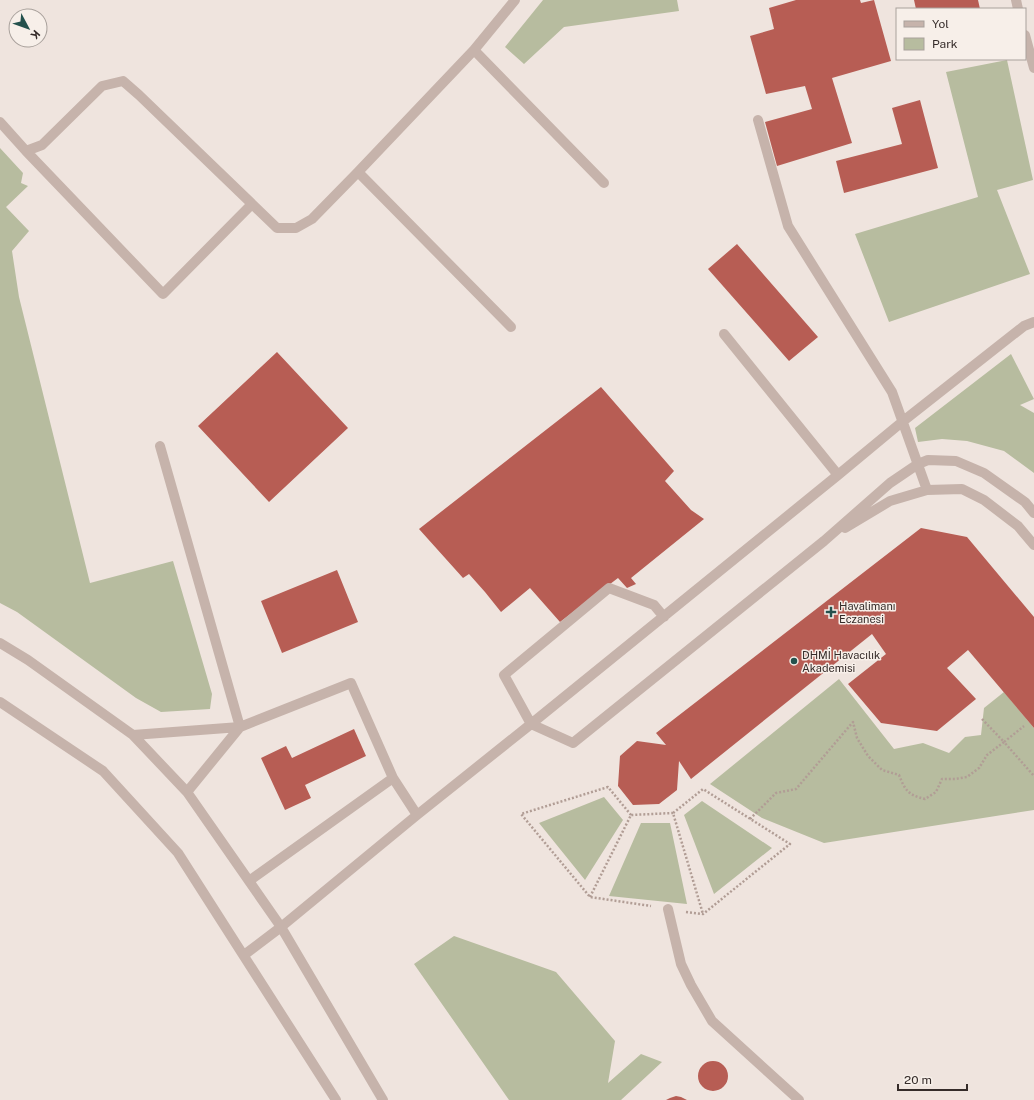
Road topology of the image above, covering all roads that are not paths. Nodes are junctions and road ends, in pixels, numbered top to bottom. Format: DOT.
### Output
graph roads {
  1 [pos="515,0"];
  2 [pos="1026,39"];
  3 [pos="474,50"];
  4 [pos="1034,68"];
  5 [pos="758,120"];
  6 [pos="0,122"];
  7 [pos="26,151"];
  8 [pos="358,172"];
  9 [pos="604,182"];
  10 [pos="252,204"];
  11 [pos="1034,322"];
  12 [pos="511,327"];
  13 [pos="724,334"];
  14 [pos="902,422"];
  15 [pos="160,446"];
  16 [pos="918,464"];
  17 [pos="838,475"];
  18 [pos="927,490"];
  19 [pos="1034,513"];
  20 [pos="824,541"];
  21 [pos="1034,545"];
  22 [pos="664,617"];
  23 [pos="0,643"];
  24 [pos="0,702"];
  25 [pos="532,724"];
  26 [pos="240,727"];
  27 [pos="133,735"];
  28 [pos="393,778"];
  29 [pos="187,792"];
  30 [pos="417,815"];
  31 [pos="249,881"];
  32 [pos="668,909"];
  33 [pos="281,927"];
  34 [pos="244,955"];
  35 [pos="336,1100"];
  36 [pos="383,1100"];
  37 [pos="799,1100"];
  1 -- 3 [label="street"];
  2 -- 4 [label="street"];
  3 -- 8 [label="street"];
  3 -- 9 [label="street"];
  5 -- 14 [label="street"];
  6 -- 7 [label="street"];
  7 -- 10 [label="street"];
  7 -- 10 [label="street"];
  8 -- 10 [label="street"];
  8 -- 12 [label="street"];
  11 -- 14 [label="street"];
  13 -- 17 [label="street"];
  14 -- 16 [label="street"];
  14 -- 17 [label="street"];
  15 -- 26 [label="street"];
  16 -- 18 [label="street"];
  16 -- 19 [label="street"];
  16 -- 20 [label="street"];
  17 -- 22 [label="street"];
  18 -- 20 [label="street"];
  18 -- 21 [label="street"];
  20 -- 25 [label="street"];
  22 -- 25 [label="street"];
  22 -- 25 [label="street"];
  23 -- 27 [label="street"];
  24 -- 34 [label="street"];
  25 -- 30 [label="street"];
  26 -- 27 [label="street"];
  26 -- 28 [label="street"];
  26 -- 29 [label="street"];
  27 -- 29 [label="street"];
  28 -- 30 [label="street"];
  28 -- 31 [label="street"];
  29 -- 31 [label="street"];
  30 -- 33 [label="street"];
  31 -- 33 [label="street"];
  32 -- 37 [label="street"];
  33 -- 34 [label="street"];
  33 -- 36 [label="street"];
  34 -- 35 [label="street"];
}
